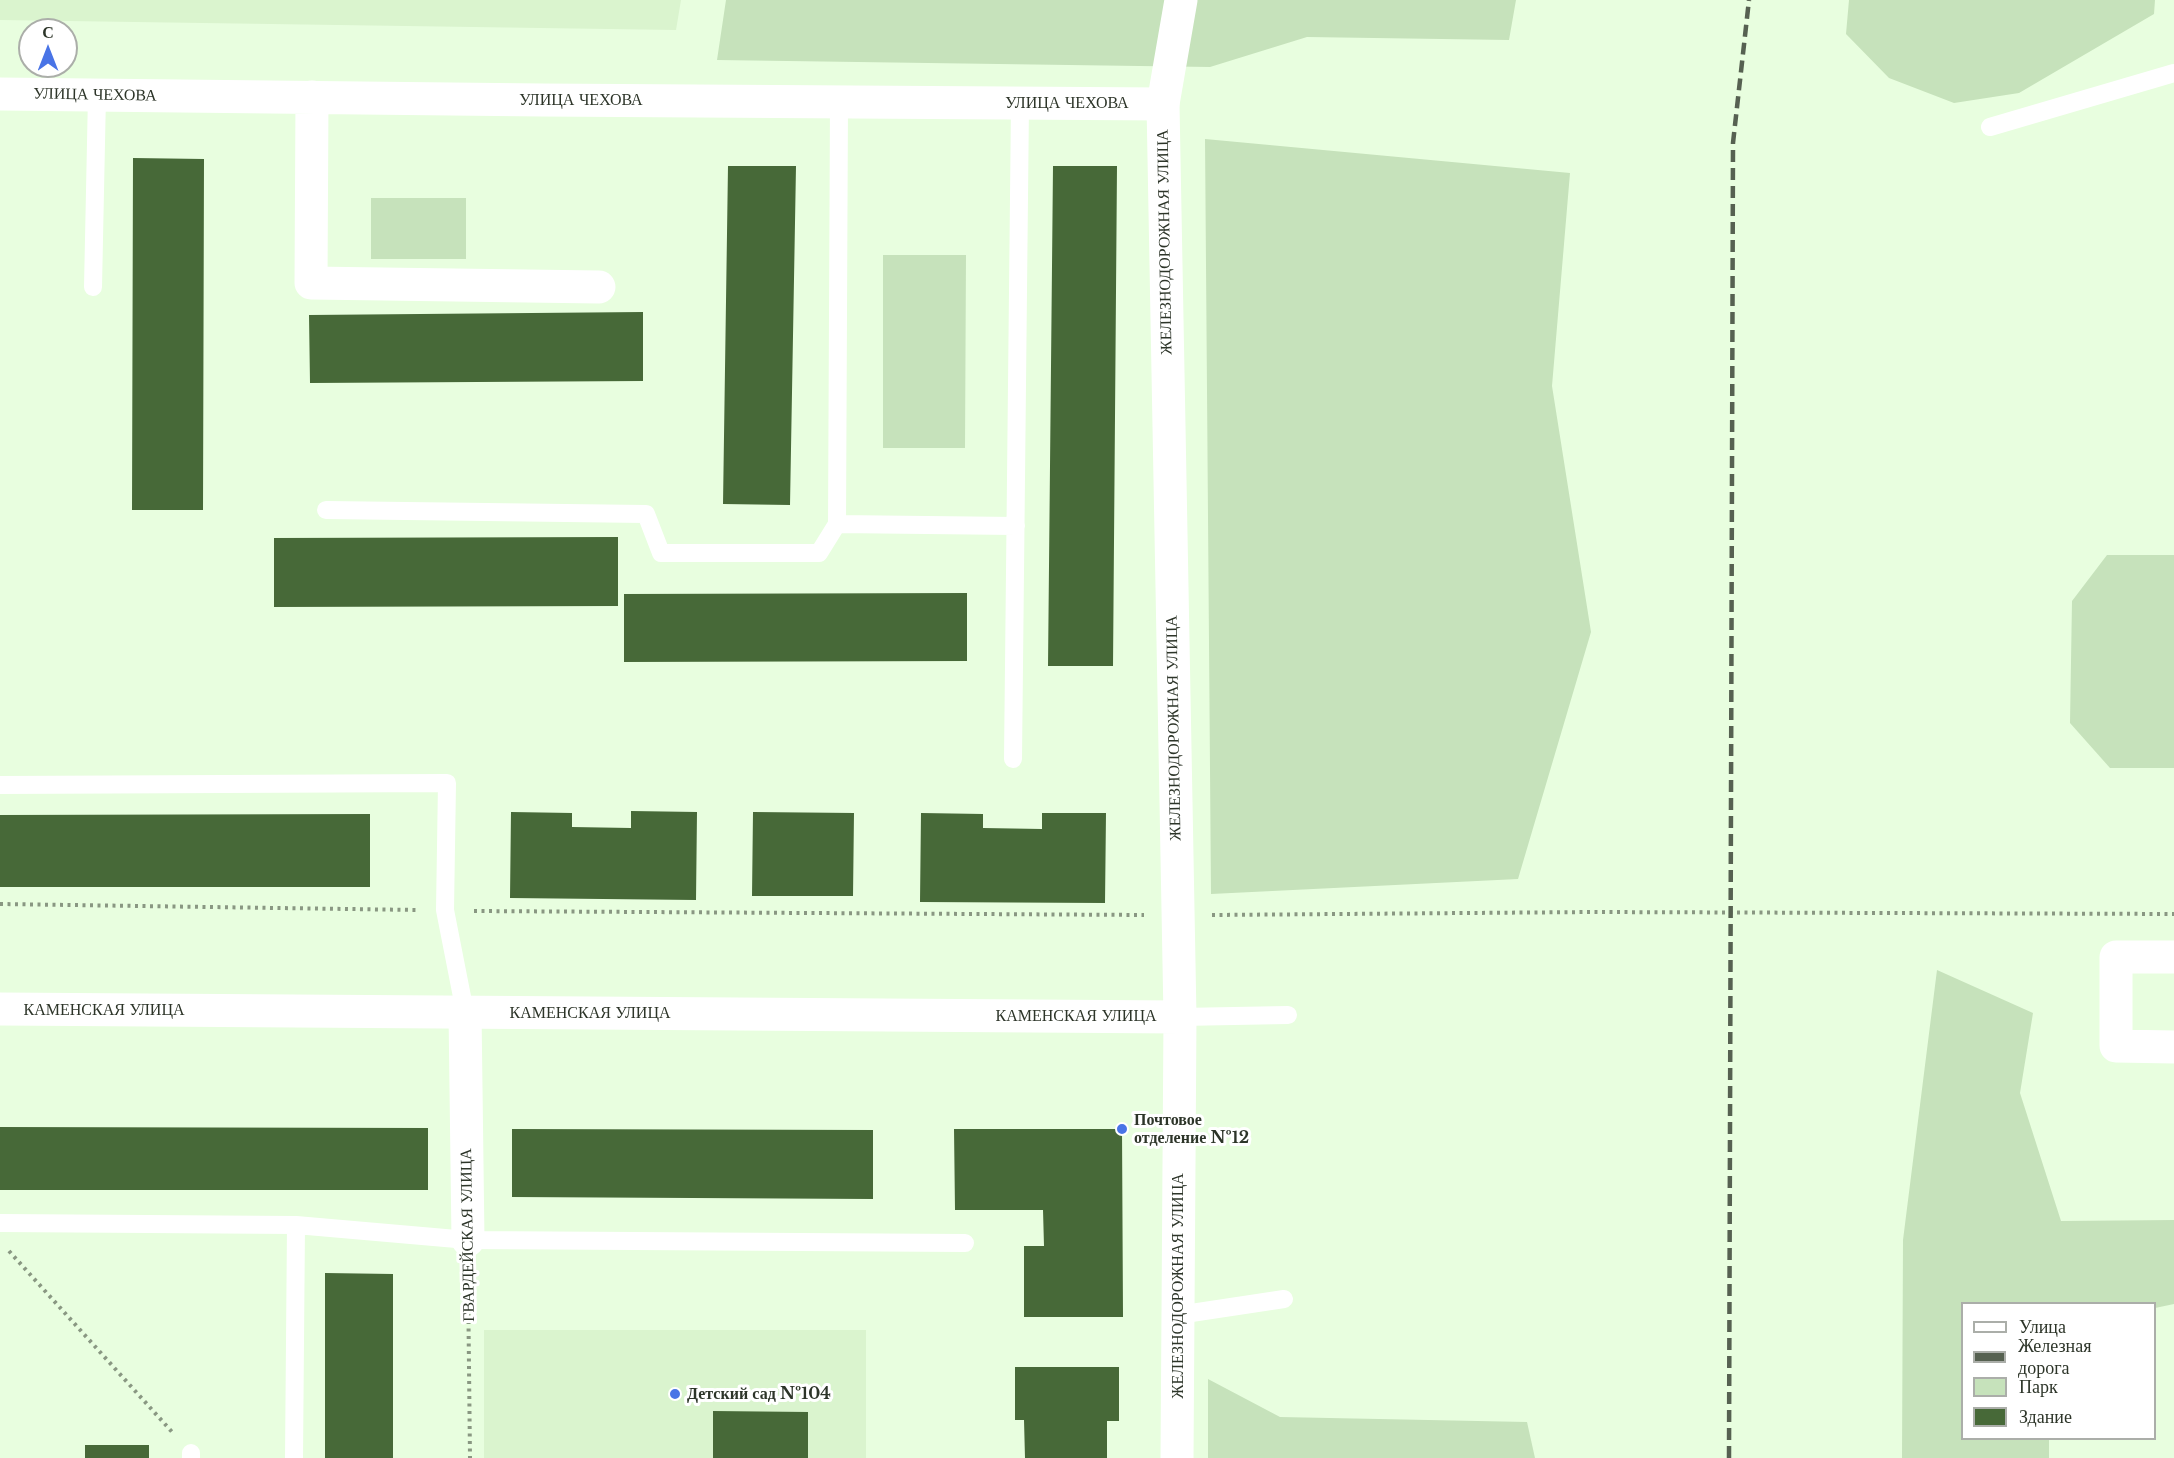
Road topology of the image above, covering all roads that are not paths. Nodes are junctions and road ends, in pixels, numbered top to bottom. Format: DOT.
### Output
graph roads {
  1 [pos="1181,0"];
  2 [pos="2174,73"];
  3 [pos="0,93"];
  4 [pos="97,95"];
  5 [pos="312,97"];
  6 [pos="839,101"];
  7 [pos="1020,103"];
  8 [pos="1163,104"];
  9 [pos="1990,127"];
  10 [pos="93,287"];
  11 [pos="599,287"];
  12 [pos="326,510"];
  13 [pos="837,524"];
  14 [pos="1016,526"];
  15 [pos="1013,759"];
  16 [pos="0,785"];
  17 [pos="2174,957"];
  18 [pos="0,1009"];
  19 [pos="465,1012"];
  20 [pos="1288,1015"];
  21 [pos="1180,1017"];
  22 [pos="2174,1047"];
  23 [pos="0,1223"];
  24 [pos="296,1225"];
  25 [pos="468,1240"];
  26 [pos="965,1243"];
  27 [pos="1284,1299"];
  28 [pos="1178,1315"];
  29 [pos="294,1458"];
  30 [pos="1177,1458"];
  1 -- 8 [label="street, ЖЕЛЕЗНОДОРОЖНАЯ УЛИЦА"];
  2 -- 9 [label="lane"];
  3 -- 4 [label="street, УЛИЦА ЧЕХОВА"];
  4 -- 5 [label="street, УЛИЦА ЧЕХОВА"];
  4 -- 10 [label="lane"];
  5 -- 6 [label="street, УЛИЦА ЧЕХОВА"];
  5 -- 11 [label="street"];
  6 -- 7 [label="street, УЛИЦА ЧЕХОВА"];
  6 -- 13 [label="lane"];
  7 -- 8 [label="street, УЛИЦА ЧЕХОВА"];
  7 -- 14 [label="lane"];
  8 -- 21 [label="street, ЖЕЛЕЗНОДОРОЖНАЯ УЛИЦА"];
  12 -- 13 [label="lane"];
  13 -- 14 [label="lane"];
  14 -- 15 [label="lane"];
  16 -- 19 [label="lane"];
  17 -- 22 [label="street"];
  18 -- 19 [label="street, КАМЕНСКАЯ УЛИЦА"];
  19 -- 21 [label="street, КАМЕНСКАЯ УЛИЦА"];
  19 -- 25 [label="street, ГВАРДЕЙСКАЯ УЛИЦА"];
  20 -- 21 [label="lane"];
  21 -- 28 [label="street, ЖЕЛЕЗНОДОРОЖНАЯ УЛИЦА"];
  23 -- 24 [label="lane"];
  24 -- 25 [label="lane"];
  24 -- 29 [label="lane"];
  25 -- 26 [label="lane"];
  27 -- 28 [label="lane"];
  28 -- 30 [label="street, ЖЕЛЕЗНОДОРОЖНАЯ УЛИЦА"];
}
